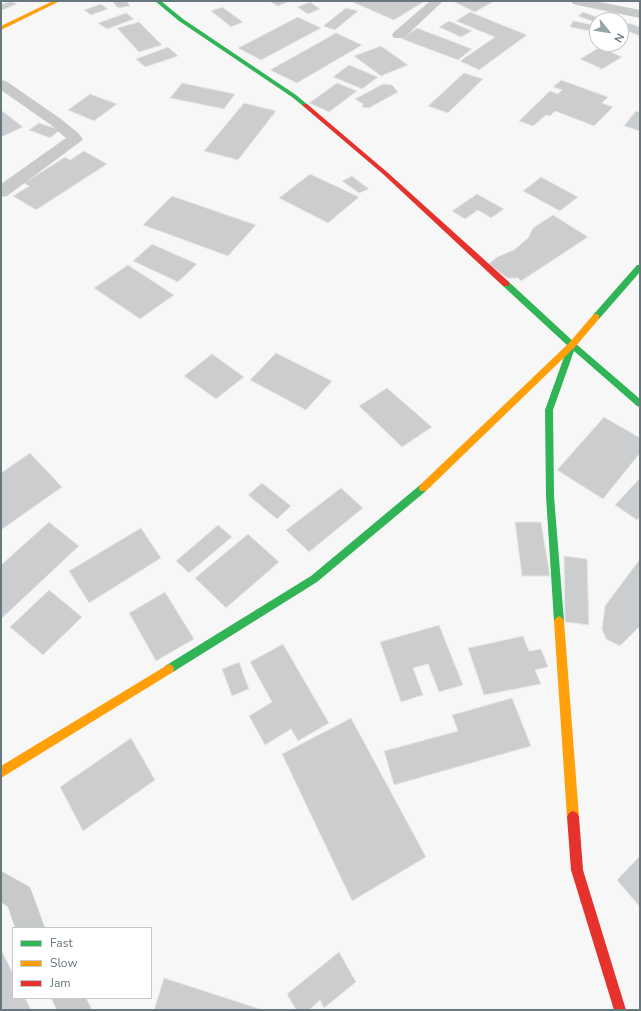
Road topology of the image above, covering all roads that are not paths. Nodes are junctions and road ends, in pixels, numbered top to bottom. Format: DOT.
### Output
graph roads {
  1 [pos="57,1"];
  2 [pos="158,1"];
  3 [pos="437,1"];
  4 [pos="577,1"];
  5 [pos="640,14"];
  6 [pos="1,28"];
  7 [pos="399,34"];
  8 [pos="1,84"];
  9 [pos="1,192"];
  10 [pos="640,268"];
  11 [pos="572,345"];
  12 [pos="640,404"];
  13 [pos="1,772"];
  14 [pos="1,886"];
  15 [pos="30,927"];
  16 [pos="68,999"];
  17 [pos="76,1010"];
  18 [pos="620,1010"];
  1 -- 6 [label="street"];
  2 -- 11 [label="street"];
  3 -- 7 [label="street"];
  4 -- 5 [label="street"];
  8 -- 9 [label="street"];
  10 -- 11 [label="street"];
  11 -- 12 [label="street"];
  11 -- 13 [label="street"];
  11 -- 18 [label="street"];
  14 -- 15 [label="street"];
  16 -- 17 [label="street"];
}
